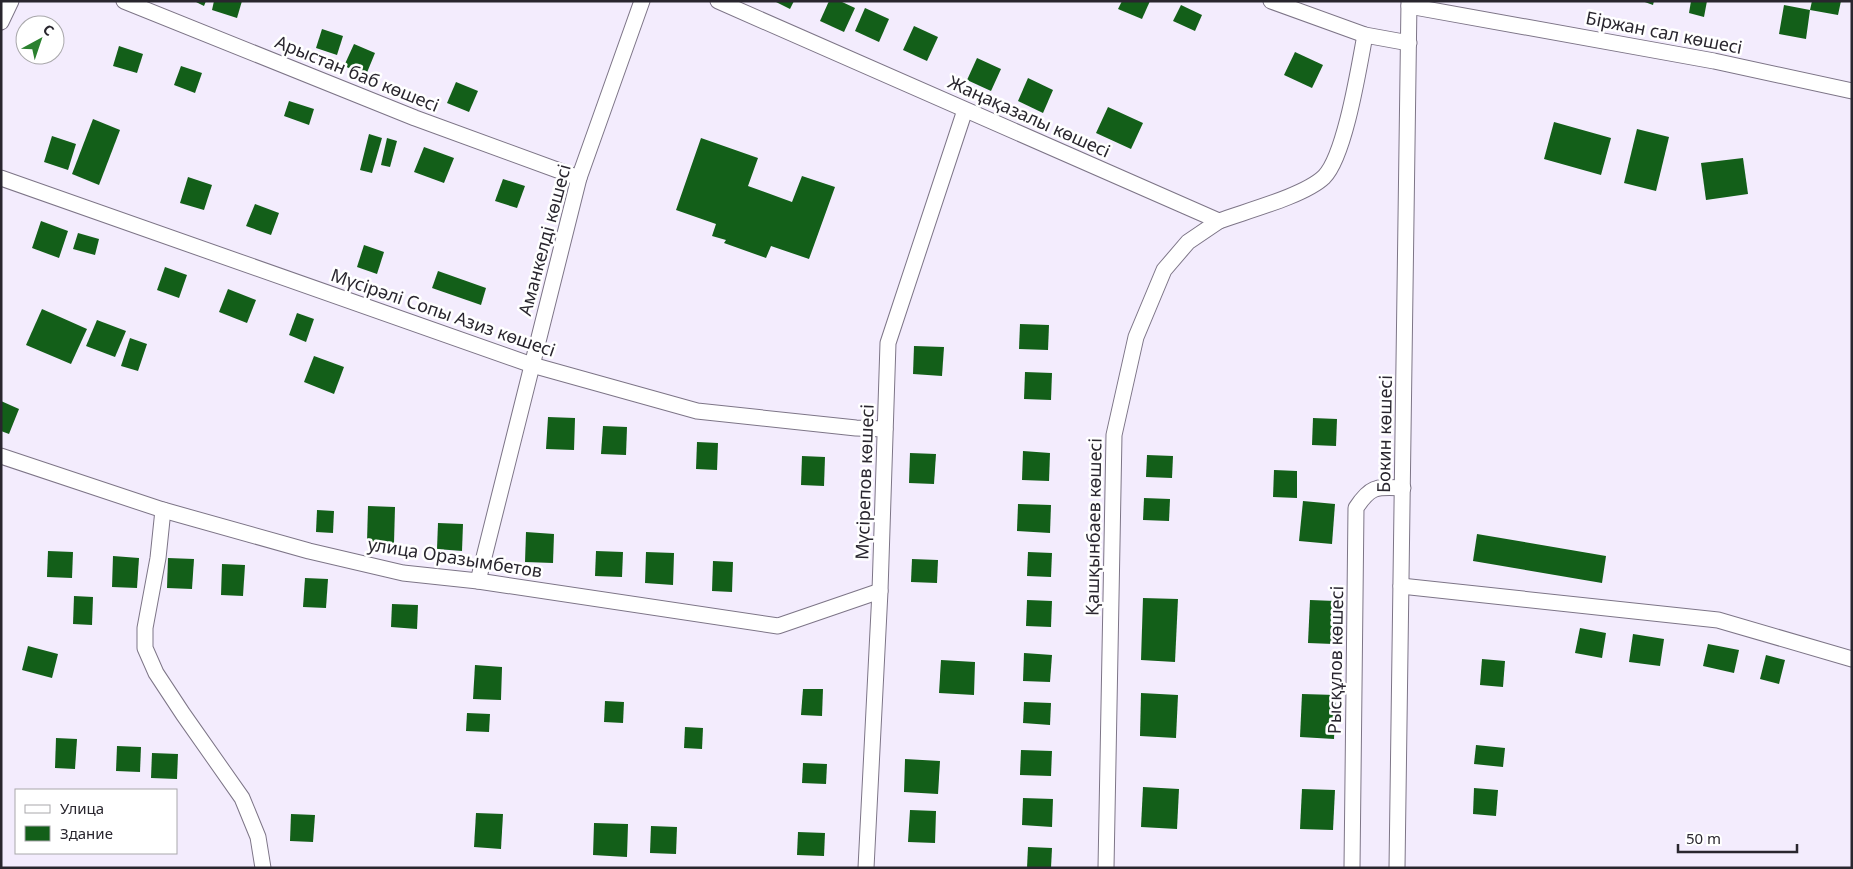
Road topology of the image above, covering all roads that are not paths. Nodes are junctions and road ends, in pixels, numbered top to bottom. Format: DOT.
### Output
graph roads {
  1 [pos="11,1"];
  2 [pos="124,1"];
  3 [pos="642,1"];
  4 [pos="718,1"];
  5 [pos="1271,1"];
  6 [pos="1409,4"];
  7 [pos="1,22"];
  8 [pos="1364,35"];
  9 [pos="1410,42"];
  10 [pos="1852,91"];
  11 [pos="965,110"];
  12 [pos="1,178"];
  13 [pos="579,178"];
  14 [pos="1219,220"];
  15 [pos="532,365"];
  16 [pos="885,429"];
  17 [pos="1,456"];
  18 [pos="1403,488"];
  19 [pos="163,510"];
  20 [pos="478,581"];
  21 [pos="1401,586"];
  22 [pos="880,591"];
  23 [pos="1852,659"];
  24 [pos="263,868"];
  25 [pos="866,868"];
  26 [pos="1106,868"];
  27 [pos="1352,868"];
  28 [pos="1397,868"];
  1 -- 7 [label="street"];
  2 -- 13 [label="street, Арыстан баб көшесі"];
  3 -- 13 [label="street, Аманкелді көшесі"];
  4 -- 11 [label="street, Жаңақазалы көшесі"];
  5 -- 8 [label="street"];
  6 -- 9 [label="street, Бокин көшесі"];
  6 -- 10 [label="street, Біржан сал көшесі"];
  8 -- 9 [label="street"];
  8 -- 14 [label="street"];
  9 -- 18 [label="street, Бокин көшесі"];
  11 -- 14 [label="street, Жаңақазалы көшесі"];
  11 -- 16 [label="street, Мүсірепов көшесі"];
  12 -- 15 [label="street, Мүсірәлі Сопы Азиз көшесі"];
  13 -- 15 [label="street, Аманкелді көшесі"];
  14 -- 26 [label="street, Қашқынбаев көшесі"];
  15 -- 16 [label="street, Мүсірәлі Сопы Азиз көшесі"];
  15 -- 20 [label="street, Аманкелді көшесі"];
  16 -- 22 [label="street, Мүсірепов көшесі"];
  17 -- 19 [label="street, улица Оразымбетов"];
  18 -- 21 [label="street, Бокин көшесі"];
  18 -- 27 [label="street, Рысқұлов көшесі"];
  19 -- 20 [label="street, улица Оразымбетов"];
  19 -- 24 [label="street"];
  20 -- 22 [label="street, улица Оразымбетов"];
  21 -- 23 [label="street"];
  21 -- 28 [label="street, Бокин көшесі"];
  22 -- 25 [label="street, Мүсірепов көшесі"];
}
